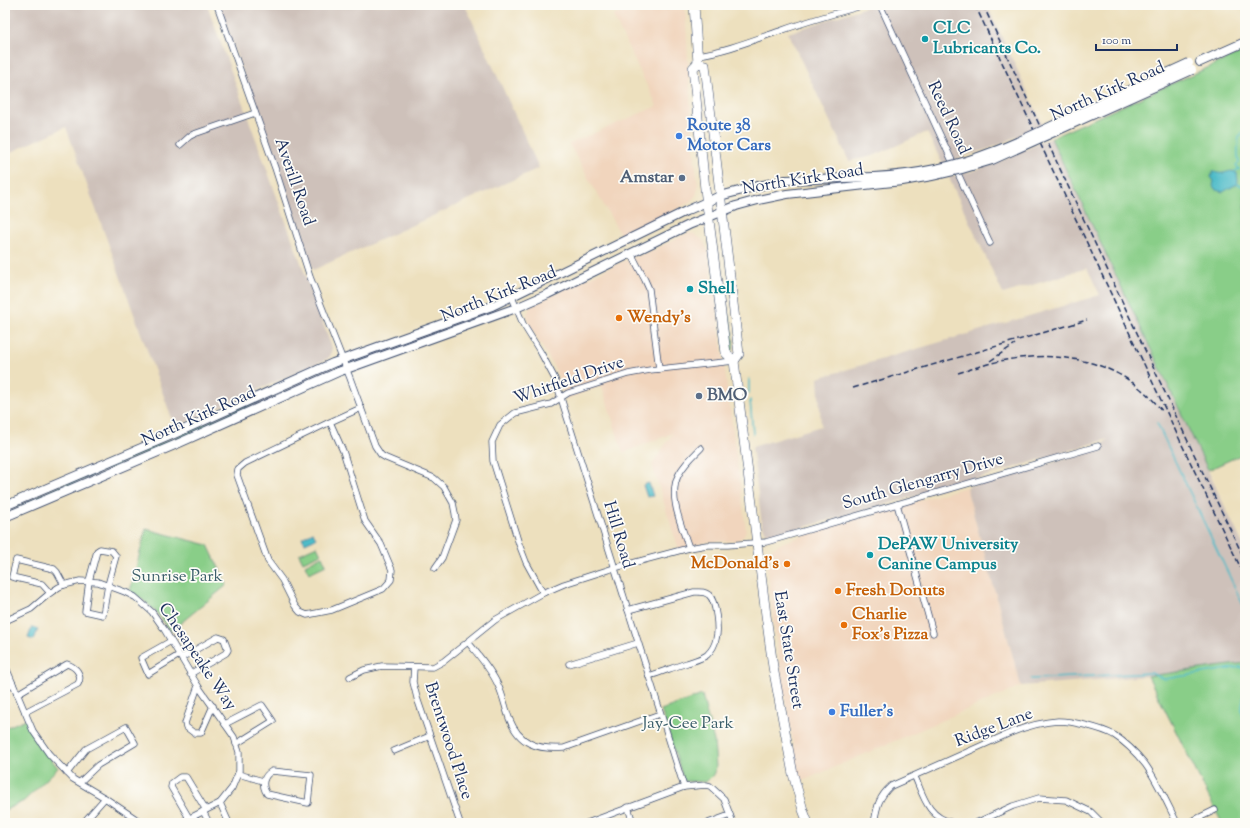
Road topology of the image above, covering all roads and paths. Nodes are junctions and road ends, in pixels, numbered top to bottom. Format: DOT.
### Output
graph roads {
  1 [pos="217,5"];
  2 [pos="694,5"];
  3 [pos="865,5"];
  4 [pos="880,5"];
  5 [pos="1245,42"];
  6 [pos="698,59"];
  7 [pos="256,113"];
  8 [pos="180,145"];
  9 [pos="874,181"];
  10 [pos="720,196"];
  11 [pos="707,202"];
  12 [pos="722,212"];
  13 [pos="708,217"];
  14 [pos="990,243"];
  15 [pos="631,253"];
  16 [pos="512,297"];
  17 [pos="516,308"];
  18 [pos="342,359"];
  19 [pos="734,361"];
  20 [pos="346,368"];
  21 [pos="659,369"];
  22 [pos="561,398"];
  23 [pos="361,408"];
  24 [pos="330,422"];
  25 [pos="1098,446"];
  26 [pos="701,448"];
  27 [pos="897,504"];
  28 [pos="5,506"];
  29 [pos="5,517"];
  30 [pos="757,543"];
  31 [pos="689,548"];
  32 [pos="435,568"];
  33 [pos="614,568"];
  34 [pos="89,581"];
  35 [pos="64,585"];
  36 [pos="108,585"];
  37 [pos="50,593"];
  38 [pos="543,593"];
  39 [pos="628,610"];
  40 [pos="5,621"];
  41 [pos="933,633"];
  42 [pos="171,642"];
  43 [pos="468,642"];
  44 [pos="638,643"];
  45 [pos="180,657"];
  46 [pos="569,664"];
  47 [pos="5,665"];
  48 [pos="414,667"];
  49 [pos="190,674"];
  50 [pos="649,676"];
  51 [pos="350,677"];
  52 [pos="13,684"];
  53 [pos="198,686"];
  54 [pos="5,687"];
  55 [pos="17,694"];
  56 [pos="213,706"];
  57 [pos="25,712"];
  58 [pos="660,714"];
  59 [pos="225,724"];
  60 [pos="430,736"];
  61 [pos="236,744"];
  62 [pos="394,750"];
  63 [pos="67,773"];
  64 [pos="238,774"];
  65 [pos="915,777"];
  66 [pos="263,781"];
  67 [pos="80,782"];
  68 [pos="684,787"];
  69 [pos="105,798"];
  70 [pos="220,803"];
  71 [pos="628,807"];
  72 [pos="1215,810"];
  73 [pos="204,811"];
  74 [pos="730,815"];
  75 [pos="190,818"];
  76 [pos="83,823"];
  77 [pos="142,823"];
  78 [pos="180,823"];
  79 [pos="209,823"];
  80 [pos="229,823"];
  81 [pos="460,823"];
  82 [pos="587,823"];
  83 [pos="634,823"];
  84 [pos="708,823"];
  85 [pos="732,823"];
  86 [pos="808,823"];
  87 [pos="874,823"];
  88 [pos="953,823"];
  89 [pos="976,823"];
  90 [pos="1102,823"];
  91 [pos="1177,823"];
  92 [pos="1188,823"];
  1 -- 7 [label="street, Averill Road"];
  2 -- 6 [label="main road, East State Street"];
  3 -- 6 [label="street"];
  4 -- 14 [label="street, Reed Road"];
  5 -- 9 [label="main road, North Kirk Road, bridge"];
  6 -- 10 [label="main road, East State Street"];
  6 -- 11 [label="main road, East State Street"];
  7 -- 8 [label="street"];
  7 -- 18 [label="street, Averill Road"];
  9 -- 10 [label="main road, North Kirk Road"];
  9 -- 12 [label="main road, North Kirk Road"];
  10 -- 11 [label="main road, North Kirk Road"];
  10 -- 12 [label="main road, East State Street"];
  11 -- 13 [label="main road, East State Street"];
  11 -- 16 [label="main road, North Kirk Road"];
  12 -- 13 [label="main road, North Kirk Road"];
  12 -- 19 [label="main road, East State Street"];
  13 -- 15 [label="main road, North Kirk Road"];
  13 -- 19 [label="main road, East State Street"];
  15 -- 17 [label="main road, North Kirk Road"];
  15 -- 21 [label="street"];
  16 -- 17 [label="street, Hill Road"];
  16 -- 18 [label="main road, North Kirk Road"];
  17 -- 20 [label="main road, North Kirk Road"];
  17 -- 22 [label="street, Hill Road"];
  18 -- 20 [label="street, Averill Road"];
  18 -- 28 [label="main road, North Kirk Road"];
  19 -- 21 [label="street, Whitfield Drive"];
  19 -- 30 [label="main road, East State Street"];
  20 -- 23 [label="street, Averill Road"];
  20 -- 29 [label="main road, North Kirk Road"];
  21 -- 22 [label="street, Whitfield Drive"];
  22 -- 33 [label="street, Hill Road"];
  22 -- 38 [label="street, Whitfield Drive"];
  23 -- 24 [label="street"];
  23 -- 32 [label="street, Averill Road"];
  24 -- 24 [label="street"];
  25 -- 27 [label="street, South Glengarry Drive"];
  26 -- 31 [label="street"];
  27 -- 30 [label="street, South Glengarry Drive"];
  27 -- 41 [label="street"];
  30 -- 31 [label="street, South Glengarry Drive"];
  30 -- 86 [label="main road, East State Street"];
  31 -- 33 [label="street, South Glengarry Drive"];
  33 -- 38 [label="street, South Glengarry Drive"];
  33 -- 39 [label="street, Hill Road"];
  34 -- 35 [label="street, Chesapeake Way"];
  34 -- 36 [label="street, Chesapeake Way"];
  34 -- 36 [label="street"];
  34 -- 36 [label="street"];
  35 -- 37 [label="street, Chesapeake Way"];
  35 -- 37 [label="street"];
  36 -- 42 [label="street, Chesapeake Way"];
  37 -- 40 [label="street, Chesapeake Way"];
  38 -- 43 [label="street, South Glengarry Drive"];
  39 -- 44 [label="street, Hill Road"];
  39 -- 50 [label="street"];
  42 -- 45 [label="street, Chesapeake Way"];
  42 -- 45 [label="street"];
  43 -- 48 [label="street, South Glengarry Drive"];
  43 -- 58 [label="street"];
  44 -- 46 [label="street"];
  44 -- 50 [label="street, Hill Road"];
  45 -- 49 [label="street, Chesapeake Way"];
  45 -- 49 [label="street"];
  47 -- 52 [label="street"];
  48 -- 51 [label="street, South Glengarry Drive"];
  48 -- 60 [label="street, Brentwood Place"];
  49 -- 53 [label="street, Chesapeake Way"];
  50 -- 58 [label="street, Hill Road"];
  52 -- 54 [label="street"];
  52 -- 55 [label="street"];
  53 -- 56 [label="street, Chesapeake Way"];
  53 -- 56 [label="street"];
  55 -- 57 [label="street"];
  55 -- 57 [label="street"];
  56 -- 59 [label="street, Chesapeake Way"];
  57 -- 63 [label="street"];
  58 -- 68 [label="street, Hill Road"];
  59 -- 61 [label="street, Chesapeake Way"];
  59 -- 61 [label="street"];
  60 -- 62 [label="street"];
  60 -- 81 [label="street, Brentwood Place"];
  61 -- 64 [label="street, Chesapeake Way"];
  63 -- 67 [label="street"];
  63 -- 67 [label="street"];
  64 -- 66 [label="street"];
  64 -- 70 [label="street, Chesapeake Way"];
  65 -- 87 [label="street, Ridge Lane"];
  65 -- 88 [label="street"];
  65 -- 91 [label="street, Ridge Lane"];
  66 -- 66 [label="street"];
  67 -- 69 [label="street"];
  68 -- 71 [label="street"];
  68 -- 74 [label="street"];
  69 -- 76 [label="street"];
  69 -- 77 [label="street"];
  70 -- 73 [label="street, Chesapeake Way"];
  70 -- 80 [label="street"];
  71 -- 82 [label="street"];
  71 -- 83 [label="street"];
  72 -- 92 [label="street"];
  73 -- 75 [label="street, Chesapeake Way"];
  73 -- 75 [label="street"];
  73 -- 79 [label="street"];
  74 -- 84 [label="street"];
  74 -- 85 [label="street"];
  75 -- 78 [label="street, Chesapeake Way"];
  89 -- 90 [label="street"];
}
